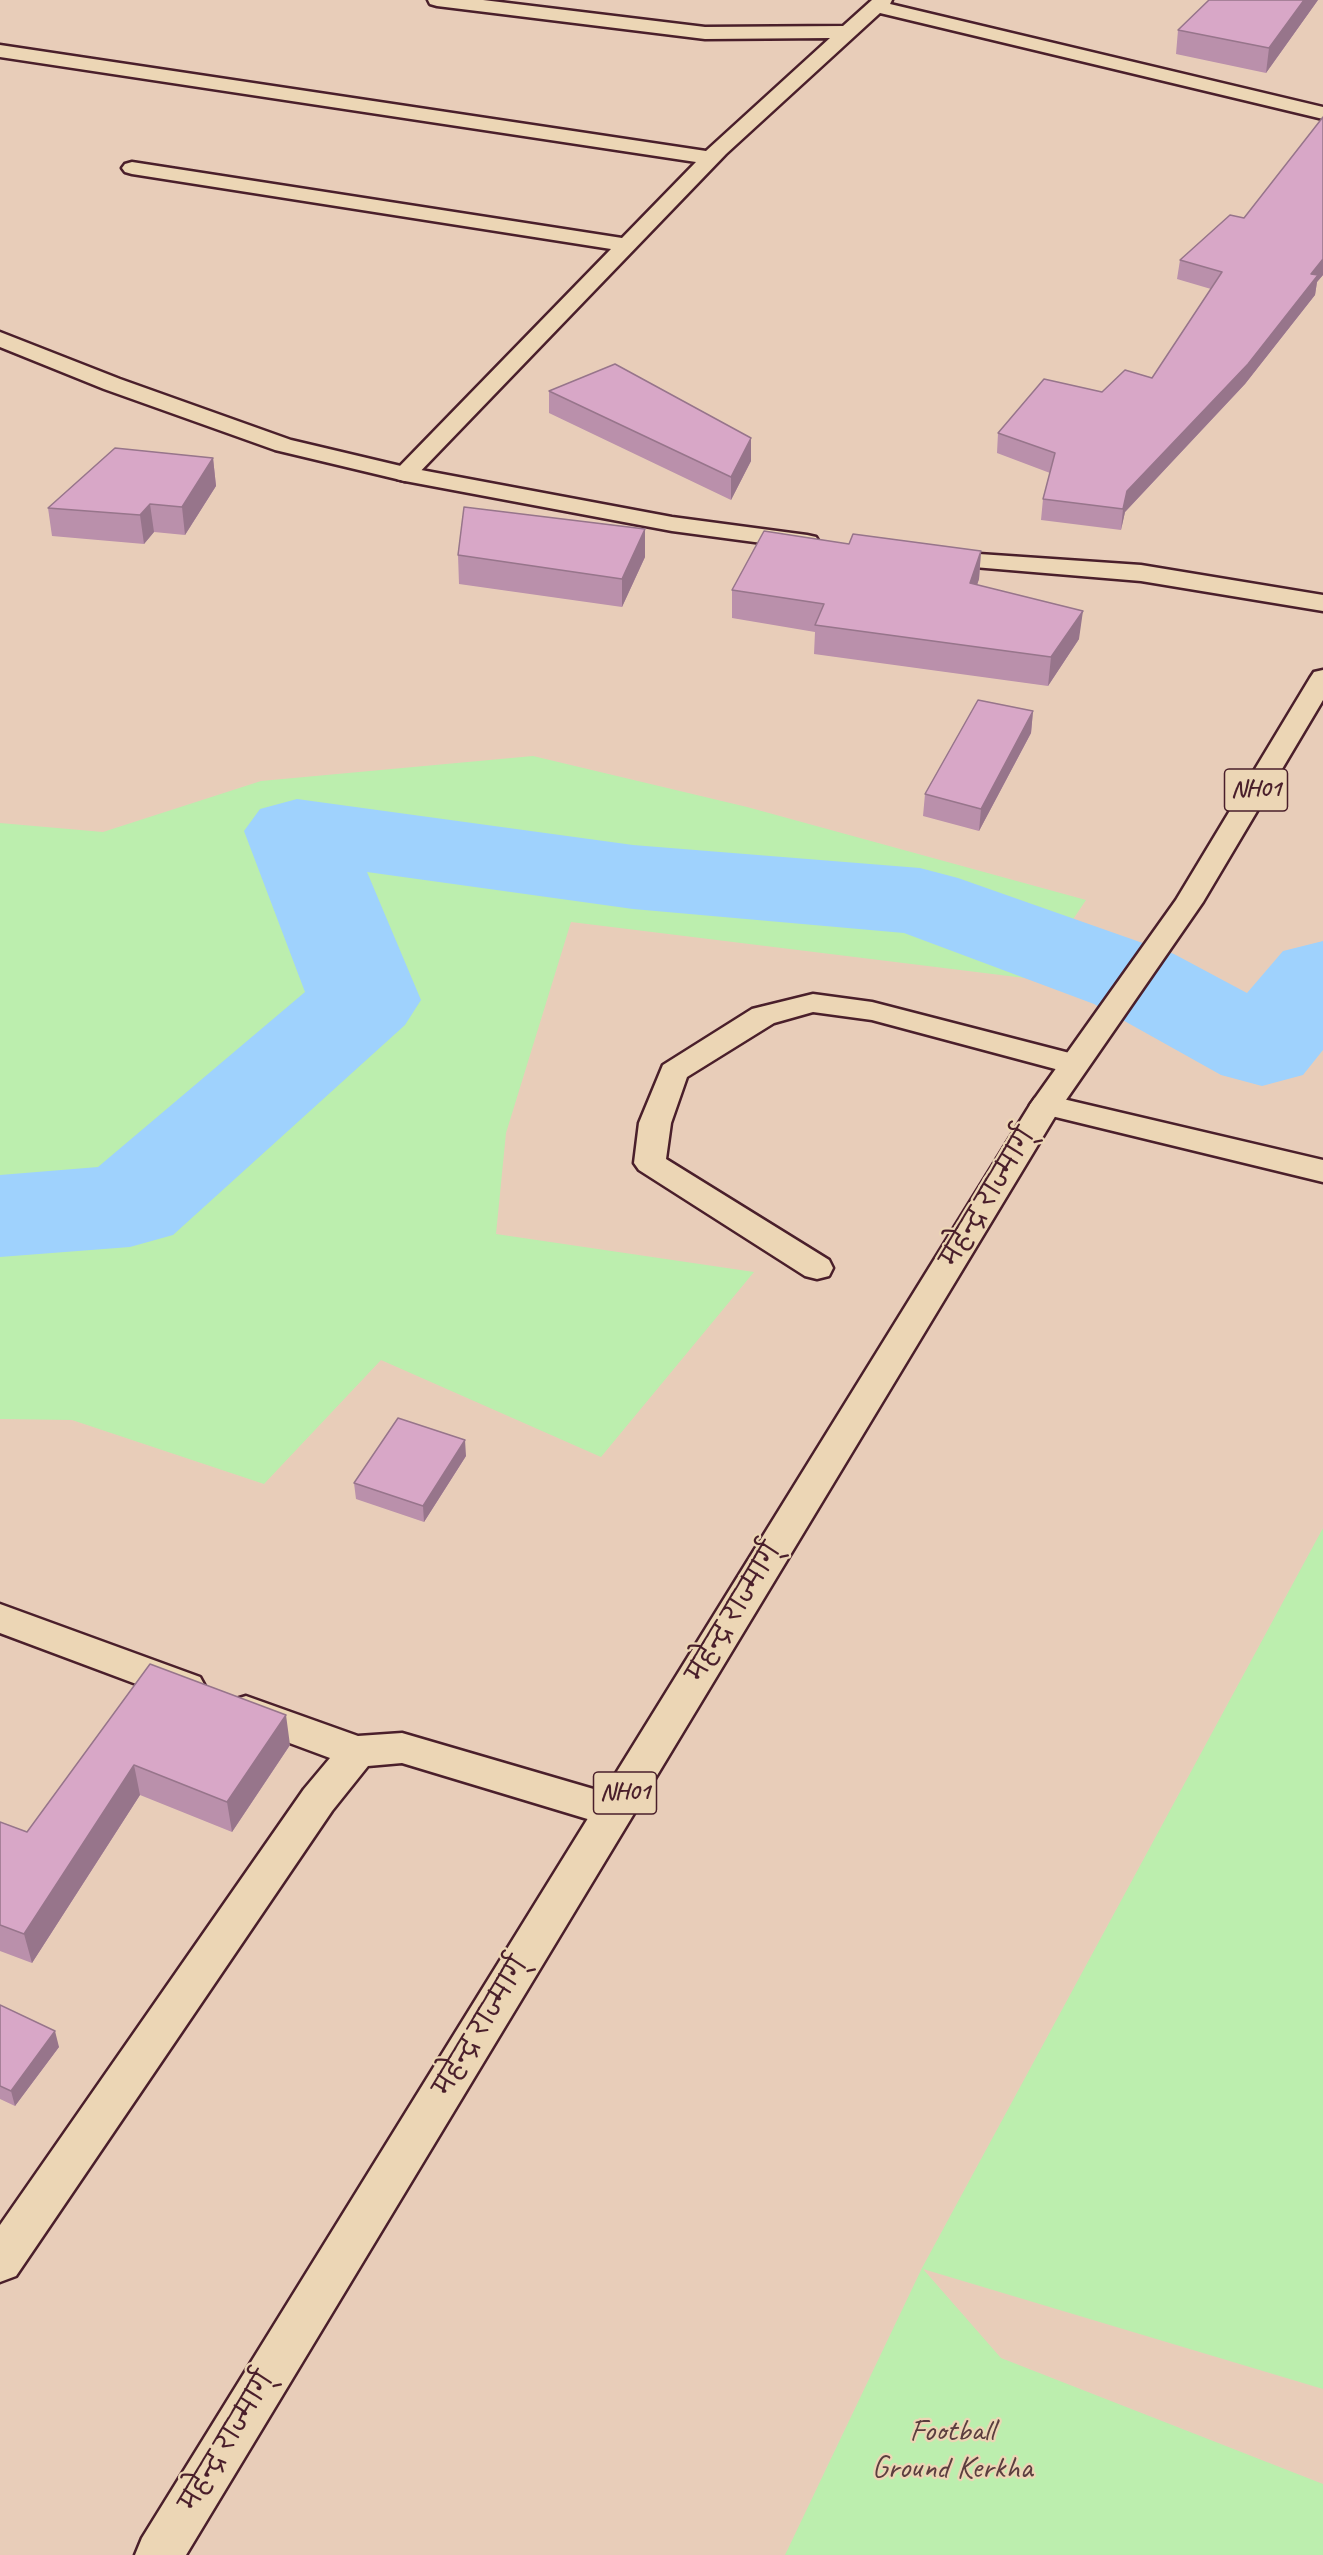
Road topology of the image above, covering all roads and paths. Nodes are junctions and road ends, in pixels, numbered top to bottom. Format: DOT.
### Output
graph roads {
  1 [pos="437,0"];
  2 [pos="879,3"];
  3 [pos="848,32"];
  4 [pos="0,51"];
  5 [pos="1323,112"];
  6 [pos="711,158"];
  7 [pos="132,168"];
  8 [pos="628,244"];
  9 [pos="0,339"];
  10 [pos="405,474"];
  11 [pos="831,545"];
  12 [pos="912,555"];
  13 [pos="1323,603"];
  14 [pos="1323,678"];
  15 [pos="1084,1050"];
  16 [pos="1046,1105"];
  17 [pos="1323,1171"];
  18 [pos="817,1268"];
  19 [pos="0,1618"];
  20 [pos="357,1752"];
  21 [pos="614,1811"];
  22 [pos="0,2262"];
  23 [pos="159,2555"];
  1 -- 3 [label="main road"];
  2 -- 3 [label="main road"];
  2 -- 5 [label="main road"];
  3 -- 6 [label="main road"];
  4 -- 6 [label="main road"];
  6 -- 8 [label="main road"];
  7 -- 8 [label="main road"];
  8 -- 10 [label="main road"];
  9 -- 10 [label="main road"];
  10 -- 11 [label="main road"];
  12 -- 13 [label="main road"];
  14 -- 15 [label="main road, महेन्द्र राज्मार्ग् / NH01"];
  15 -- 16 [label="main road, महेन्द्र राज्मार्ग् / NH01"];
  15 -- 18 [label="main road"];
  16 -- 17 [label="main road"];
  16 -- 21 [label="main road, महेन्द्र राज्मार्ग् / NH01"];
  19 -- 20 [label="main road"];
  20 -- 21 [label="main road"];
  20 -- 22 [label="main road"];
  21 -- 23 [label="main road, महेन्द्र राज्मार्ग् / NH01"];
}
